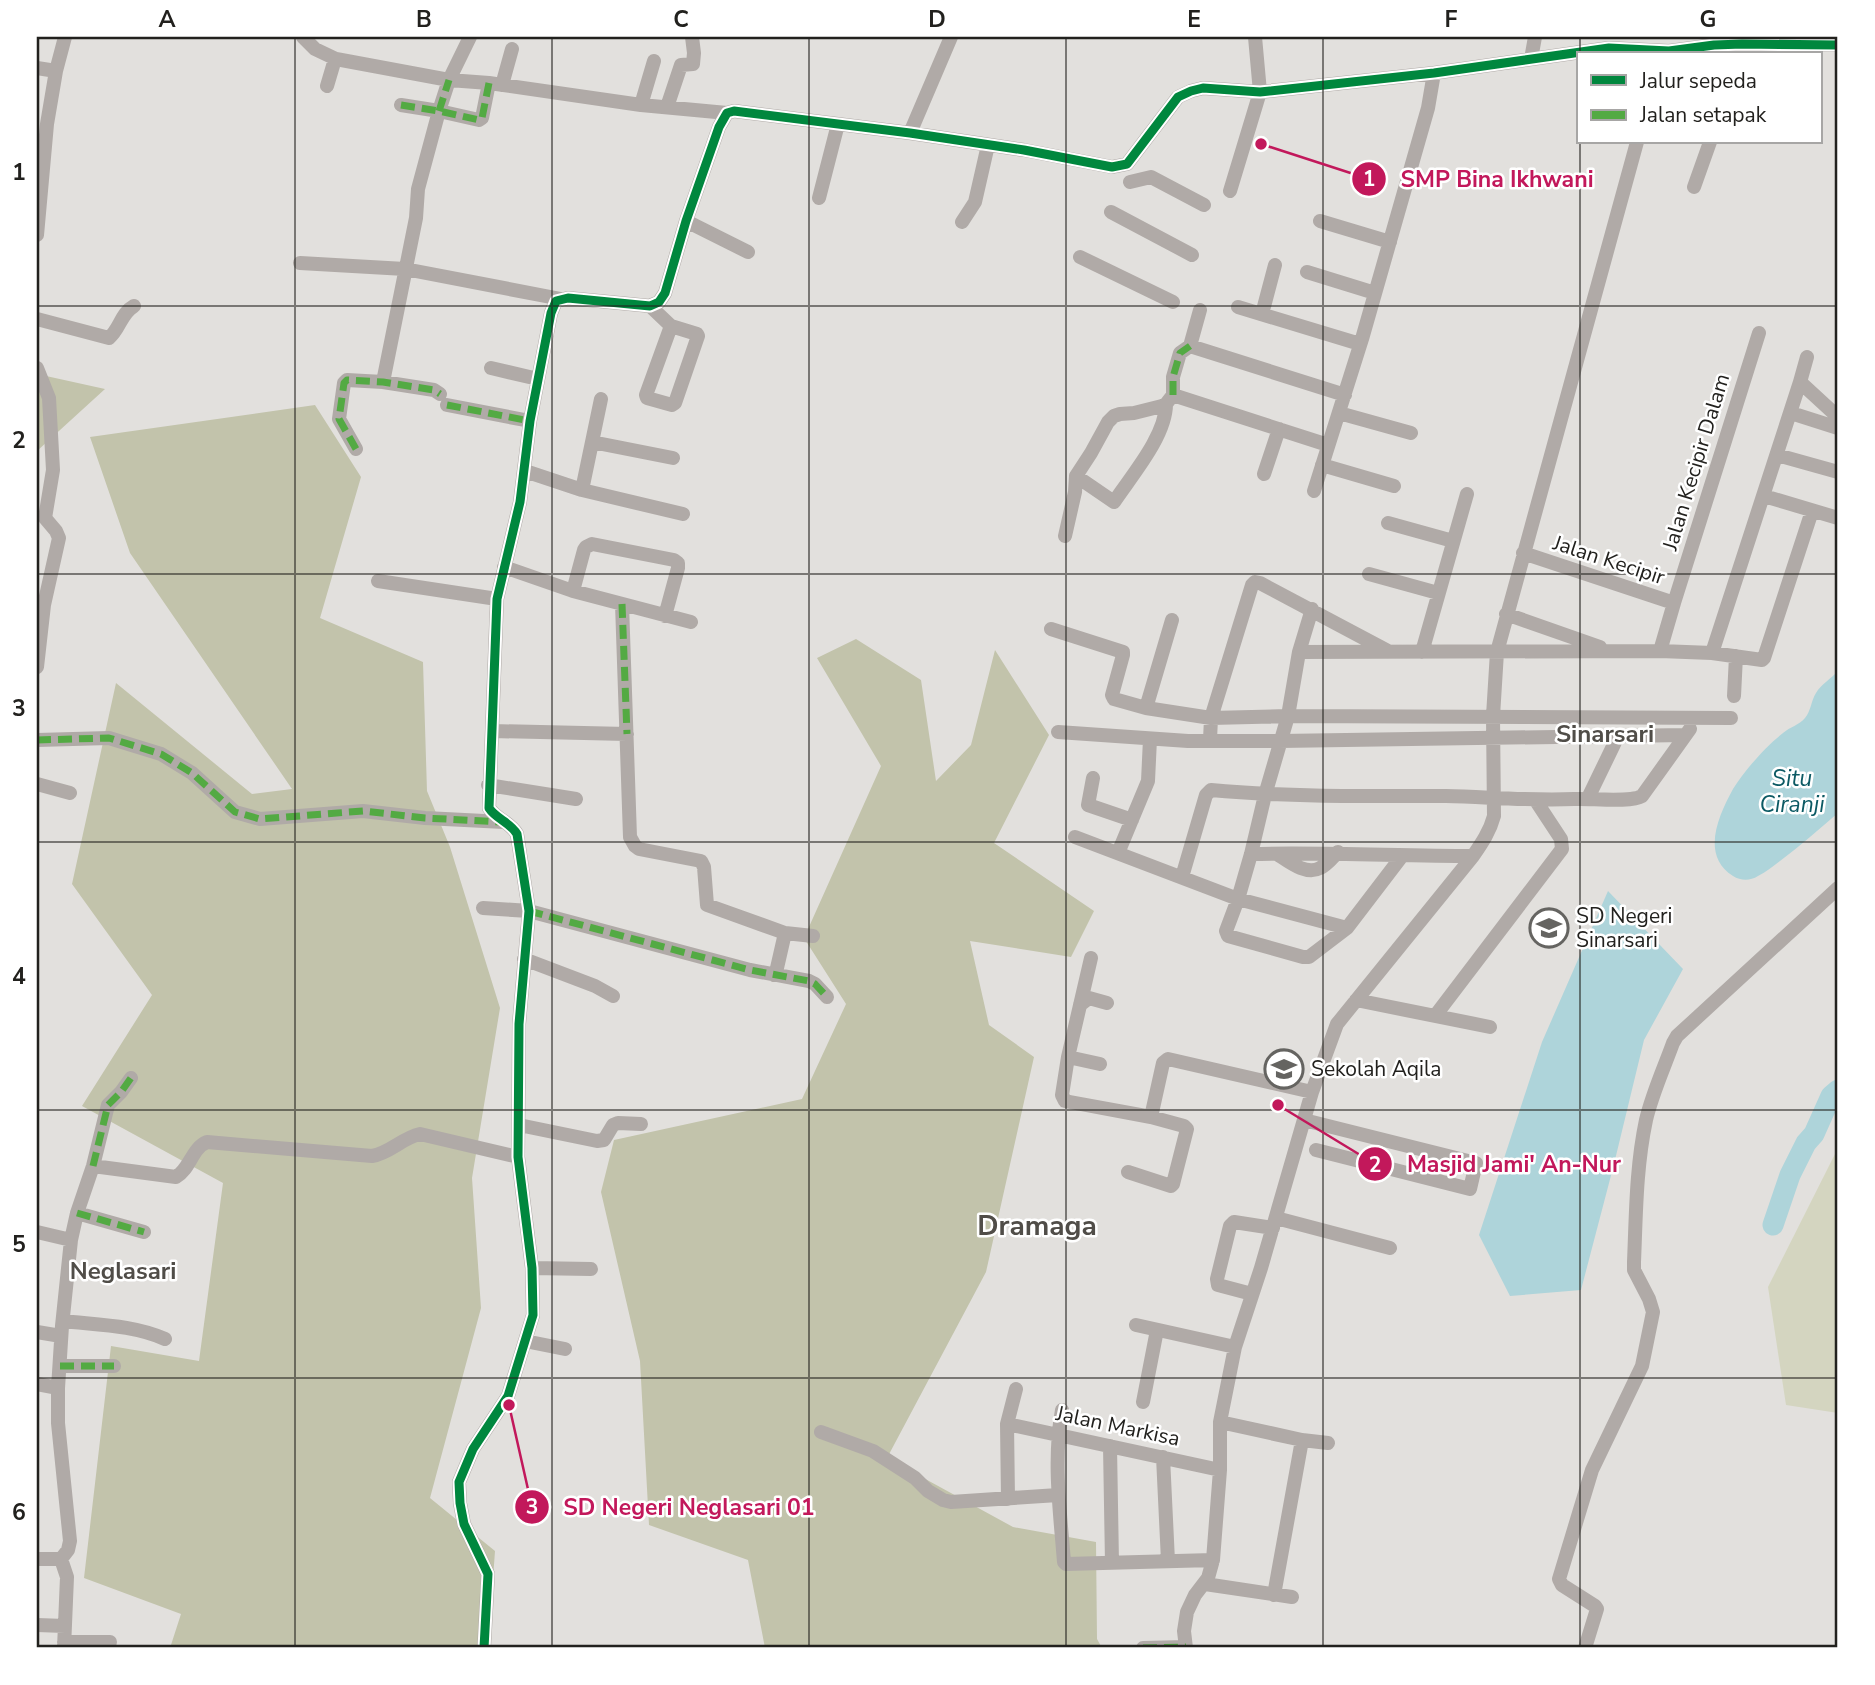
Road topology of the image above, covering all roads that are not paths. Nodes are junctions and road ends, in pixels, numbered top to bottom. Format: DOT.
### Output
graph roads {
  1 [pos="65,37"];
  2 [pos="470,37"];
  3 [pos="692,37"];
  4 [pos="951,37"];
  5 [pos="1255,37"];
  6 [pos="1535,37"];
  7 [pos="310,40"];
  8 [pos="1610,43"];
  9 [pos="1838,45"];
  10 [pos="1670,47"];
  11 [pos="512,49"];
  12 [pos="1714,50"];
  13 [pos="335,59"];
  14 [pos="1531,59"];
  15 [pos="654,61"];
  16 [pos="37,68"];
  17 [pos="56,71"];
  18 [pos="1434,73"];
  19 [pos="449,80"];
  20 [pos="496,84"];
  21 [pos="327,86"];
  22 [pos="1260,92"];
  23 [pos="401,104"];
  24 [pos="641,105"];
  25 [pos="667,107"];
  26 [pos="439,111"];
  27 [pos="727,113"];
  28 [pos="838,124"];
  29 [pos="910,133"];
  30 [pos="1636,144"];
  31 [pos="1709,144"];
  32 [pos="988,145"];
  33 [pos="1130,182"];
  34 [pos="1694,187"];
  35 [pos="1230,191"];
  36 [pos="819,198"];
  37 [pos="1204,205"];
  38 [pos="1111,212"];
  39 [pos="686,221"];
  40 [pos="1320,221"];
  41 [pos="962,222"];
  42 [pos="37,235"];
  43 [pos="1390,242"];
  44 [pos="748,252"];
  45 [pos="1192,255"];
  46 [pos="1080,257"];
  47 [pos="300,263"];
  48 [pos="1275,265"];
  49 [pos="405,269"];
  50 [pos="1307,272"];
  51 [pos="1375,292"];
  52 [pos="561,299"];
  53 [pos="1173,302"];
  54 [pos="134,306"];
  55 [pos="650,306"];
  56 [pos="1238,307"];
  57 [pos="1200,310"];
  58 [pos="1262,314"];
  59 [pos="37,319"];
  60 [pos="671,326"];
  61 [pos="1759,332"];
  62 [pos="1360,344"];
  63 [pos="1189,346"];
  64 [pos="1807,357"];
  65 [pos="37,368"];
  66 [pos="491,368"];
  67 [pos="538,379"];
  68 [pos="383,382"];
  69 [pos="1800,382"];
  70 [pos="1345,395"];
  71 [pos="601,399"];
  72 [pos="1170,399"];
  73 [pos="1339,413"];
  74 [pos="1791,413"];
  75 [pos="1838,417"];
  76 [pos="530,421"];
  77 [pos="1838,428"];
  78 [pos="1279,429"];
  79 [pos="1411,433"];
  80 [pos="592,442"];
  81 [pos="1328,445"];
  82 [pos="356,449"];
  83 [pos="1777,455"];
  84 [pos="673,458"];
  85 [pos="1322,465"];
  86 [pos="525,471"];
  87 [pos="1838,472"];
  88 [pos="1264,474"];
  89 [pos="1076,476"];
  90 [pos="1394,486"];
  91 [pos="582,491"];
  92 [pos="1314,491"];
  93 [pos="1467,494"];
  94 [pos="1764,496"];
  95 [pos="1812,511"];
  96 [pos="683,514"];
  97 [pos="1838,518"];
  98 [pos="1388,523"];
  99 [pos="1065,536"];
  100 [pos="1453,541"];
  101 [pos="1524,553"];
  102 [pos="505,567"];
  103 [pos="1369,574"];
  104 [pos="378,582"];
  105 [pos="573,591"];
  106 [pos="1438,593"];
  107 [pos="497,599"];
  108 [pos="1674,603"];
  109 [pos="622,604"];
  110 [pos="1312,609"];
  111 [pos="1506,614"];
  112 [pos="665,615"];
  113 [pos="1172,620"];
  114 [pos="691,622"];
  115 [pos="1051,629"];
  116 [pos="1611,651"];
  117 [pos="1660,651"];
  118 [pos="1299,652"];
  119 [pos="1389,652"];
  120 [pos="1422,652"];
  121 [pos="1497,652"];
  122 [pos="1712,653"];
  123 [pos="1736,656"];
  124 [pos="37,667"];
  125 [pos="1734,696"];
  126 [pos="1146,708"];
  127 [pos="1288,716"];
  128 [pos="1493,716"];
  129 [pos="1211,718"];
  130 [pos="1699,718"];
  131 [pos="1731,718"];
  132 [pos="493,731"];
  133 [pos="1058,732"];
  134 [pos="627,734"];
  135 [pos="1685,735"];
  136 [pos="1618,736"];
  137 [pos="1493,738"];
  138 [pos="1150,739"];
  139 [pos="37,740"];
  140 [pos="1210,740"];
  141 [pos="1280,741"];
  142 [pos="1093,779"];
  143 [pos="37,784"];
  144 [pos="488,785"];
  145 [pos="70,793"];
  146 [pos="1265,795"];
  147 [pos="1494,797"];
  148 [pos="1588,798"];
  149 [pos="576,799"];
  150 [pos="1536,801"];
  151 [pos="1132,820"];
  152 [pos="505,822"];
  153 [pos="1075,837"];
  154 [pos="1118,853"];
  155 [pos="1251,854"];
  156 [pos="1402,856"];
  157 [pos="1473,856"];
  158 [pos="1182,877"];
  159 [pos="1838,888"];
  160 [pos="1238,899"];
  161 [pos="483,908"];
  162 [pos="529,911"];
  163 [pos="1347,928"];
  164 [pos="785,933"];
  165 [pos="813,936"];
  166 [pos="1091,958"];
  167 [pos="524,959"];
  168 [pos="774,975"];
  169 [pos="613,996"];
  170 [pos="827,997"];
  171 [pos="1356,999"];
  172 [pos="1107,1003"];
  173 [pos="1080,1005"];
  174 [pos="1435,1016"];
  175 [pos="1490,1027"];
  176 [pos="1068,1057"];
  177 [pos="1100,1064"];
  178 [pos="131,1078"];
  179 [pos="1312,1092"];
  180 [pos="1151,1117"];
  181 [pos="1304,1120"];
  182 [pos="641,1124"];
  183 [pos="519,1125"];
  184 [pos="1316,1150"];
  185 [pos="518,1157"];
  186 [pos="93,1166"];
  187 [pos="1128,1172"];
  188 [pos="77,1213"];
  189 [pos="1274,1223"];
  190 [pos="37,1232"];
  191 [pos="144,1232"];
  192 [pos="71,1240"];
  193 [pos="1390,1248"];
  194 [pos="532,1268"];
  195 [pos="592,1269"];
  196 [pos="1252,1294"];
  197 [pos="63,1321"];
  198 [pos="1136,1325"];
  199 [pos="1157,1330"];
  200 [pos="37,1332"];
  201 [pos="61,1336"];
  202 [pos="165,1339"];
  203 [pos="525,1341"];
  204 [pos="1235,1347"];
  205 [pos="565,1349"];
  206 [pos="60,1366"];
  207 [pos="114,1367"];
  208 [pos="37,1384"];
  209 [pos="58,1388"];
  210 [pos="1016,1389"];
  211 [pos="1143,1402"];
  212 [pos="1062,1410"];
  213 [pos="1220,1422"];
  214 [pos="1007,1424"];
  215 [pos="821,1432"];
  216 [pos="1057,1435"];
  217 [pos="1303,1440"];
  218 [pos="1328,1443"];
  219 [pos="1110,1446"];
  220 [pos="1163,1457"];
  221 [pos="1220,1469"];
  222 [pos="1058,1495"];
  223 [pos="1008,1499"];
  224 [pos="37,1559"];
  225 [pos="61,1559"];
  226 [pos="1213,1560"];
  227 [pos="1168,1561"];
  228 [pos="1112,1563"];
  229 [pos="1205,1584"];
  230 [pos="1274,1595"];
  231 [pos="1292,1597"];
  232 [pos="37,1625"];
  233 [pos="65,1626"];
  234 [pos="110,1642"];
  235 [pos="64,1645"];
  236 [pos="484,1648"];
  237 [pos="1143,1648"];
  238 [pos="1186,1648"];
  239 [pos="1585,1648"];
  1 -- 17 [label="street"];
  2 -- 19 [label="street"];
  3 -- 25 [label="street"];
  4 -- 29 [label="street"];
  5 -- 22 [label="street"];
  6 -- 14 [label="street"];
  7 -- 13 [label="street"];
  8 -- 10 [label="street"];
  8 -- 14 [label="street"];
  9 -- 12 [label="street"];
  10 -- 12 [label="street"];
  11 -- 20 [label="street"];
  13 -- 19 [label="street"];
  13 -- 21 [label="street"];
  14 -- 18 [label="street"];
  15 -- 24 [label="street"];
  16 -- 17 [label="street"];
  17 -- 42 [label="street"];
  18 -- 22 [label="street"];
  18 -- 43 [label="street"];
  19 -- 20 [label="street"];
  19 -- 26 [label="street"];
  20 -- 24 [label="street"];
  20 -- 26 [label="street"];
  22 -- 32 [label="street"];
  22 -- 35 [label="street"];
  23 -- 26 [label="street"];
  24 -- 25 [label="street"];
  25 -- 27 [label="street"];
  26 -- 49 [label="street"];
  27 -- 28 [label="street"];
  27 -- 39 [label="street"];
  28 -- 29 [label="street"];
  28 -- 36 [label="street"];
  29 -- 32 [label="street"];
  30 -- 101 [label="street"];
  31 -- 34 [label="street"];
  32 -- 41 [label="street"];
  33 -- 37 [label="street"];
  38 -- 45 [label="street"];
  39 -- 44 [label="street"];
  39 -- 55 [label="street"];
  40 -- 43 [label="street"];
  43 -- 51 [label="street"];
  46 -- 53 [label="street"];
  47 -- 49 [label="street"];
  48 -- 58 [label="street"];
  49 -- 52 [label="street"];
  49 -- 68 [label="street"];
  50 -- 51 [label="street"];
  51 -- 62 [label="street"];
  52 -- 55 [label="street"];
  52 -- 67 [label="street"];
  54 -- 59 [label="street"];
  55 -- 60 [label="street"];
  56 -- 58 [label="street"];
  57 -- 63 [label="street"];
  58 -- 62 [label="street"];
  60 -- 60 [label="street"];
  61 -- 108 [label="street, Jalan Kecipir Dalam"];
  62 -- 70 [label="street"];
  63 -- 70 [label="street"];
  63 -- 72 [label="street"];
  64 -- 69 [label="street"];
  65 -- 124 [label="street"];
  66 -- 67 [label="street"];
  67 -- 76 [label="street"];
  68 -- 76 [label="street"];
  68 -- 82 [label="street"];
  69 -- 74 [label="street"];
  69 -- 75 [label="street"];
  70 -- 73 [label="street"];
  71 -- 80 [label="street"];
  72 -- 78 [label="street"];
  72 -- 89 [label="street"];
  72 -- 89 [label="street"];
  73 -- 79 [label="street"];
  73 -- 81 [label="street"];
  74 -- 77 [label="street"];
  74 -- 83 [label="street"];
  76 -- 86 [label="street"];
  78 -- 81 [label="street"];
  78 -- 88 [label="street"];
  80 -- 84 [label="street"];
  80 -- 91 [label="street"];
  81 -- 85 [label="street"];
  83 -- 87 [label="street"];
  83 -- 94 [label="street"];
  85 -- 90 [label="street"];
  85 -- 92 [label="street"];
  86 -- 91 [label="street"];
  86 -- 102 [label="street"];
  89 -- 99 [label="street"];
  91 -- 96 [label="street"];
  93 -- 100 [label="street"];
  94 -- 95 [label="street"];
  94 -- 122 [label="street"];
  95 -- 97 [label="street"];
  95 -- 123 [label="street"];
  98 -- 100 [label="street"];
  100 -- 106 [label="street"];
  101 -- 108 [label="street, Jalan Kecipir"];
  101 -- 111 [label="street"];
  102 -- 105 [label="street"];
  102 -- 107 [label="street"];
  103 -- 106 [label="street"];
  104 -- 107 [label="street"];
  105 -- 109 [label="street"];
  105 -- 112 [label="street"];
  106 -- 120 [label="street"];
  107 -- 132 [label="street"];
  108 -- 117 [label="street, Jalan Kecipir"];
  109 -- 112 [label="street"];
  109 -- 134 [label="street"];
  110 -- 118 [label="street"];
  110 -- 119 [label="street"];
  110 -- 129 [label="street"];
  111 -- 116 [label="street"];
  111 -- 121 [label="street"];
  112 -- 114 [label="street"];
  113 -- 126 [label="street"];
  115 -- 126 [label="street"];
  116 -- 117 [label="street"];
  116 -- 121 [label="street"];
  117 -- 122 [label="street"];
  118 -- 119 [label="street"];
  118 -- 127 [label="street"];
  119 -- 120 [label="street"];
  120 -- 121 [label="street"];
  121 -- 128 [label="street"];
  122 -- 123 [label="street"];
  123 -- 125 [label="street"];
  126 -- 129 [label="street"];
  127 -- 128 [label="street"];
  127 -- 129 [label="street"];
  127 -- 141 [label="street"];
  128 -- 130 [label="street"];
  128 -- 137 [label="street"];
  129 -- 140 [label="street"];
  130 -- 131 [label="street"];
  130 -- 135 [label="street"];
  132 -- 134 [label="street"];
  132 -- 144 [label="street"];
  133 -- 138 [label="street"];
  134 -- 164 [label="street"];
  135 -- 136 [label="street"];
  135 -- 148 [label="street"];
  136 -- 137 [label="street"];
  136 -- 148 [label="street"];
  137 -- 141 [label="street"];
  137 -- 147 [label="street"];
  138 -- 140 [label="street"];
  138 -- 151 [label="street"];
  139 -- 152 [label="street"];
  140 -- 141 [label="street"];
  141 -- 146 [label="street"];
  142 -- 151 [label="street"];
  143 -- 145 [label="street"];
  144 -- 149 [label="street"];
  144 -- 152 [label="street"];
  146 -- 147 [label="street"];
  146 -- 155 [label="street"];
  146 -- 158 [label="street"];
  147 -- 150 [label="street"];
  147 -- 157 [label="street"];
  148 -- 150 [label="street"];
  150 -- 174 [label="street"];
  151 -- 154 [label="street"];
  152 -- 162 [label="street"];
  153 -- 154 [label="street"];
  154 -- 158 [label="street"];
  155 -- 156 [label="street"];
  155 -- 160 [label="street"];
  156 -- 157 [label="street"];
  156 -- 163 [label="street"];
  157 -- 171 [label="street"];
  158 -- 160 [label="street"];
  159 -- 239 [label="street"];
  160 -- 163 [label="street"];
  160 -- 163 [label="street"];
  161 -- 162 [label="street"];
  162 -- 167 [label="street"];
  162 -- 168 [label="street"];
  164 -- 165 [label="street"];
  164 -- 168 [label="street"];
  166 -- 173 [label="street"];
  167 -- 169 [label="street"];
  167 -- 183 [label="street"];
  168 -- 170 [label="street"];
  171 -- 174 [label="street"];
  171 -- 179 [label="street"];
  172 -- 173 [label="street"];
  173 -- 176 [label="street"];
  174 -- 175 [label="street"];
  176 -- 177 [label="street"];
  176 -- 180 [label="street"];
  178 -- 186 [label="street"];
  179 -- 180 [label="street"];
  179 -- 181 [label="street"];
  180 -- 187 [label="street"];
  181 -- 184 [label="street"];
  181 -- 189 [label="street"];
  182 -- 183 [label="street"];
  183 -- 185 [label="street"];
  185 -- 186 [label="street"];
  185 -- 194 [label="street"];
  186 -- 188 [label="street"];
  188 -- 191 [label="street"];
  188 -- 192 [label="street"];
  189 -- 193 [label="street"];
  189 -- 196 [label="street"];
  189 -- 196 [label="street"];
  190 -- 192 [label="street"];
  192 -- 197 [label="street"];
  194 -- 195 [label="street"];
  194 -- 203 [label="street"];
  196 -- 204 [label="street"];
  197 -- 201 [label="street"];
  197 -- 202 [label="street"];
  198 -- 199 [label="street"];
  199 -- 204 [label="street"];
  199 -- 211 [label="street"];
  200 -- 201 [label="street"];
  201 -- 206 [label="street"];
  203 -- 205 [label="street"];
  203 -- 236 [label="street"];
  204 -- 213 [label="street"];
  206 -- 207 [label="street"];
  206 -- 209 [label="street"];
  208 -- 209 [label="street"];
  209 -- 225 [label="street"];
  210 -- 214 [label="street"];
  212 -- 216 [label="street"];
  213 -- 217 [label="street"];
  213 -- 221 [label="street"];
  214 -- 216 [label="street, Jalan Markisa"];
  214 -- 223 [label="street"];
  215 -- 223 [label="street"];
  216 -- 219 [label="street, Jalan Markisa"];
  216 -- 222 [label="street"];
  217 -- 218 [label="street"];
  217 -- 230 [label="street"];
  219 -- 220 [label="street, Jalan Markisa"];
  219 -- 228 [label="street"];
  220 -- 221 [label="street, Jalan Markisa"];
  220 -- 227 [label="street"];
  221 -- 226 [label="street"];
  222 -- 223 [label="street"];
  222 -- 228 [label="street"];
  224 -- 225 [label="street"];
  225 -- 233 [label="street"];
  226 -- 227 [label="street"];
  226 -- 229 [label="street"];
  227 -- 228 [label="street"];
  229 -- 230 [label="street"];
  229 -- 238 [label="street"];
  230 -- 231 [label="street"];
  232 -- 233 [label="street"];
  233 -- 235 [label="street"];
  234 -- 235 [label="street"];
  237 -- 238 [label="street"];
}
